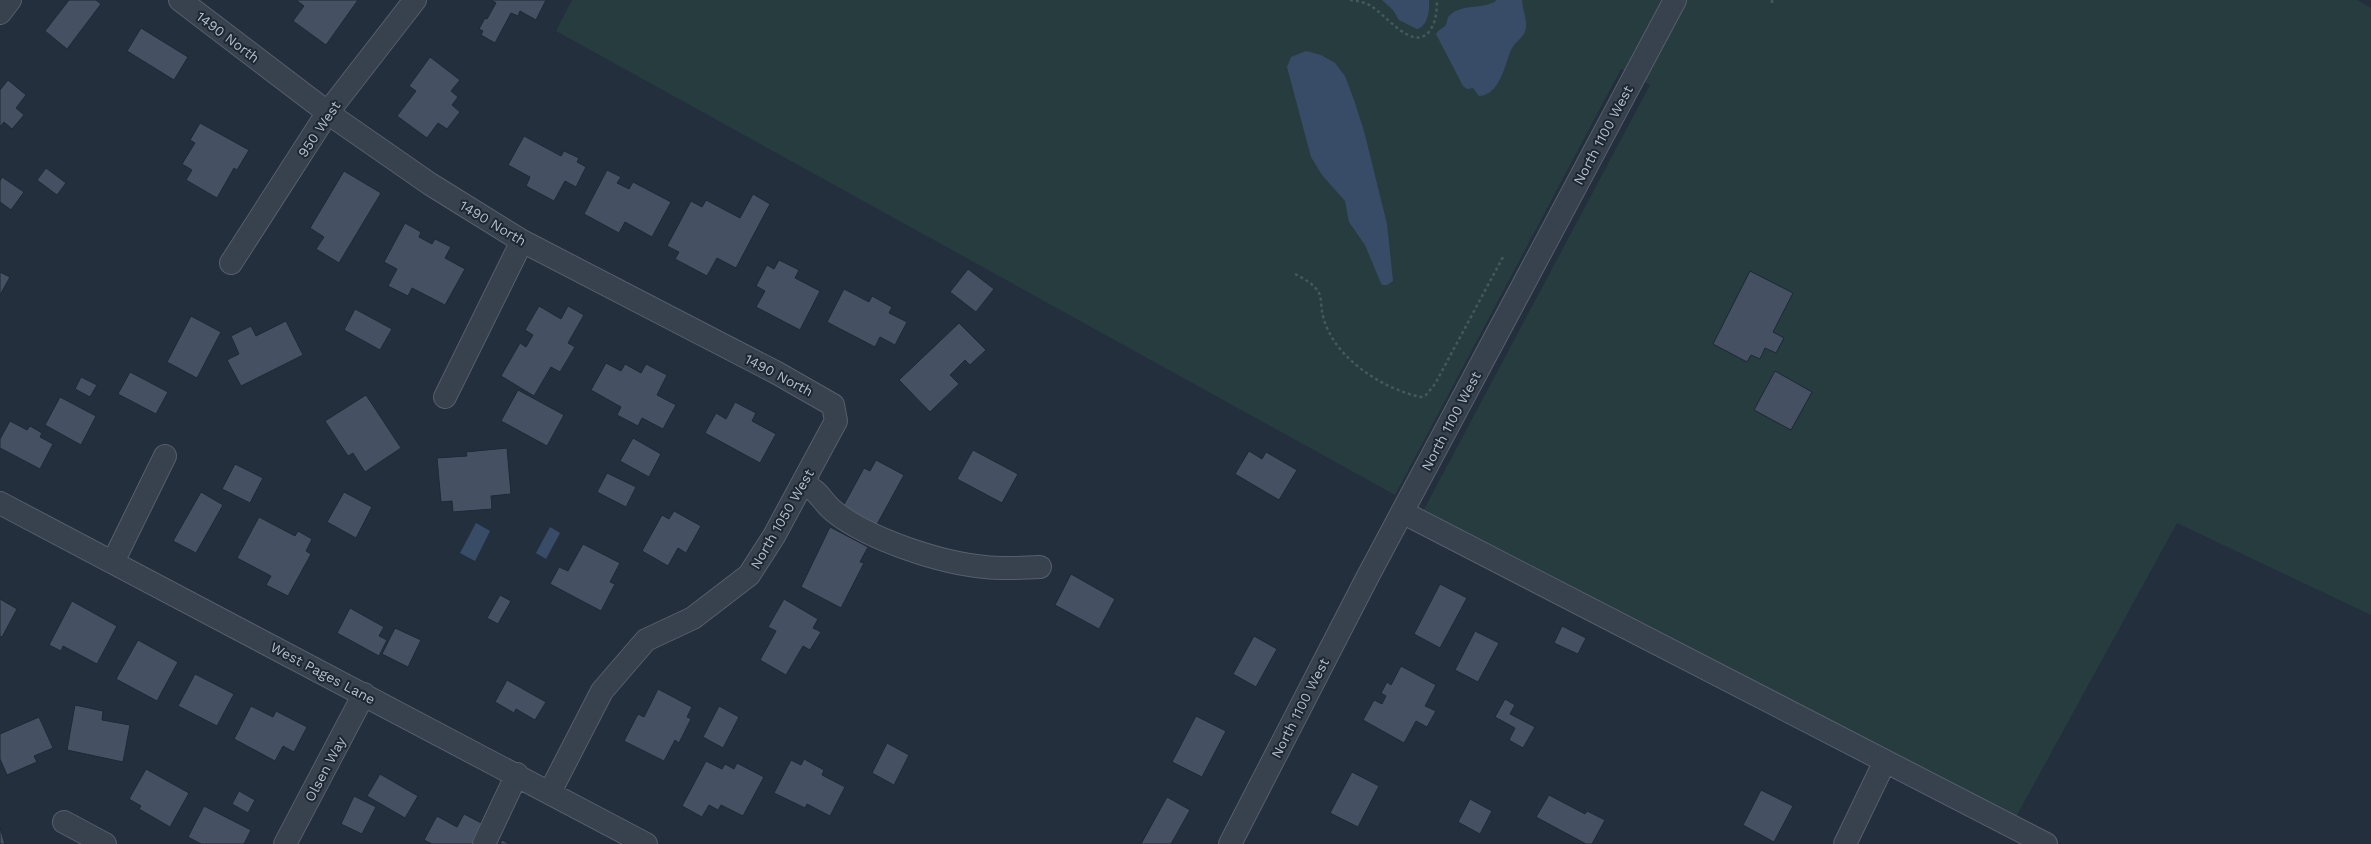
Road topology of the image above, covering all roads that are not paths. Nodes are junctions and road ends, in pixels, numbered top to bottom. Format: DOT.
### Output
graph roads {
  1 [pos="10,0"];
  2 [pos="180,0"];
  3 [pos="415,0"];
  4 [pos="1675,0"];
  5 [pos="0,13"];
  6 [pos="328,112"];
  7 [pos="522,241"];
  8 [pos="231,263"];
  9 [pos="445,397"];
  10 [pos="833,405"];
  11 [pos="165,456"];
  12 [pos="803,483"];
  13 [pos="0,503"];
  14 [pos="1402,512"];
  15 [pos="113,562"];
  16 [pos="1040,567"];
  17 [pos="364,694"];
  18 [pos="1885,761"];
  19 [pos="517,774"];
  20 [pos="550,792"];
  21 [pos="64,822"];
  22 [pos="105,844"];
  23 [pos="285,844"];
  24 [pos="484,844"];
  25 [pos="646,844"];
  26 [pos="1230,844"];
  27 [pos="1845,844"];
  28 [pos="2046,844"];
  1 -- 5 [label="street"];
  2 -- 6 [label="street, 1490 North"];
  3 -- 6 [label="street, 950 West"];
  4 -- 14 [label="street, North 1100 West"];
  6 -- 7 [label="street, 1490 North"];
  6 -- 8 [label="street, 950 West"];
  7 -- 9 [label="street"];
  7 -- 10 [label="street, 1490 North"];
  10 -- 12 [label="street, North 1050 West"];
  11 -- 15 [label="street"];
  12 -- 16 [label="street"];
  12 -- 20 [label="street, North 1050 West"];
  13 -- 15 [label="street, West Pages Lane"];
  14 -- 18 [label="street"];
  14 -- 26 [label="street, North 1100 West"];
  15 -- 17 [label="street, West Pages Lane"];
  17 -- 19 [label="street, West Pages Lane"];
  17 -- 23 [label="street, Olsen Way"];
  18 -- 27 [label="street"];
  18 -- 28 [label="street"];
  19 -- 20 [label="street, West Pages Lane"];
  19 -- 24 [label="street"];
  20 -- 25 [label="street, West Pages Lane"];
  21 -- 22 [label="street"];
}
